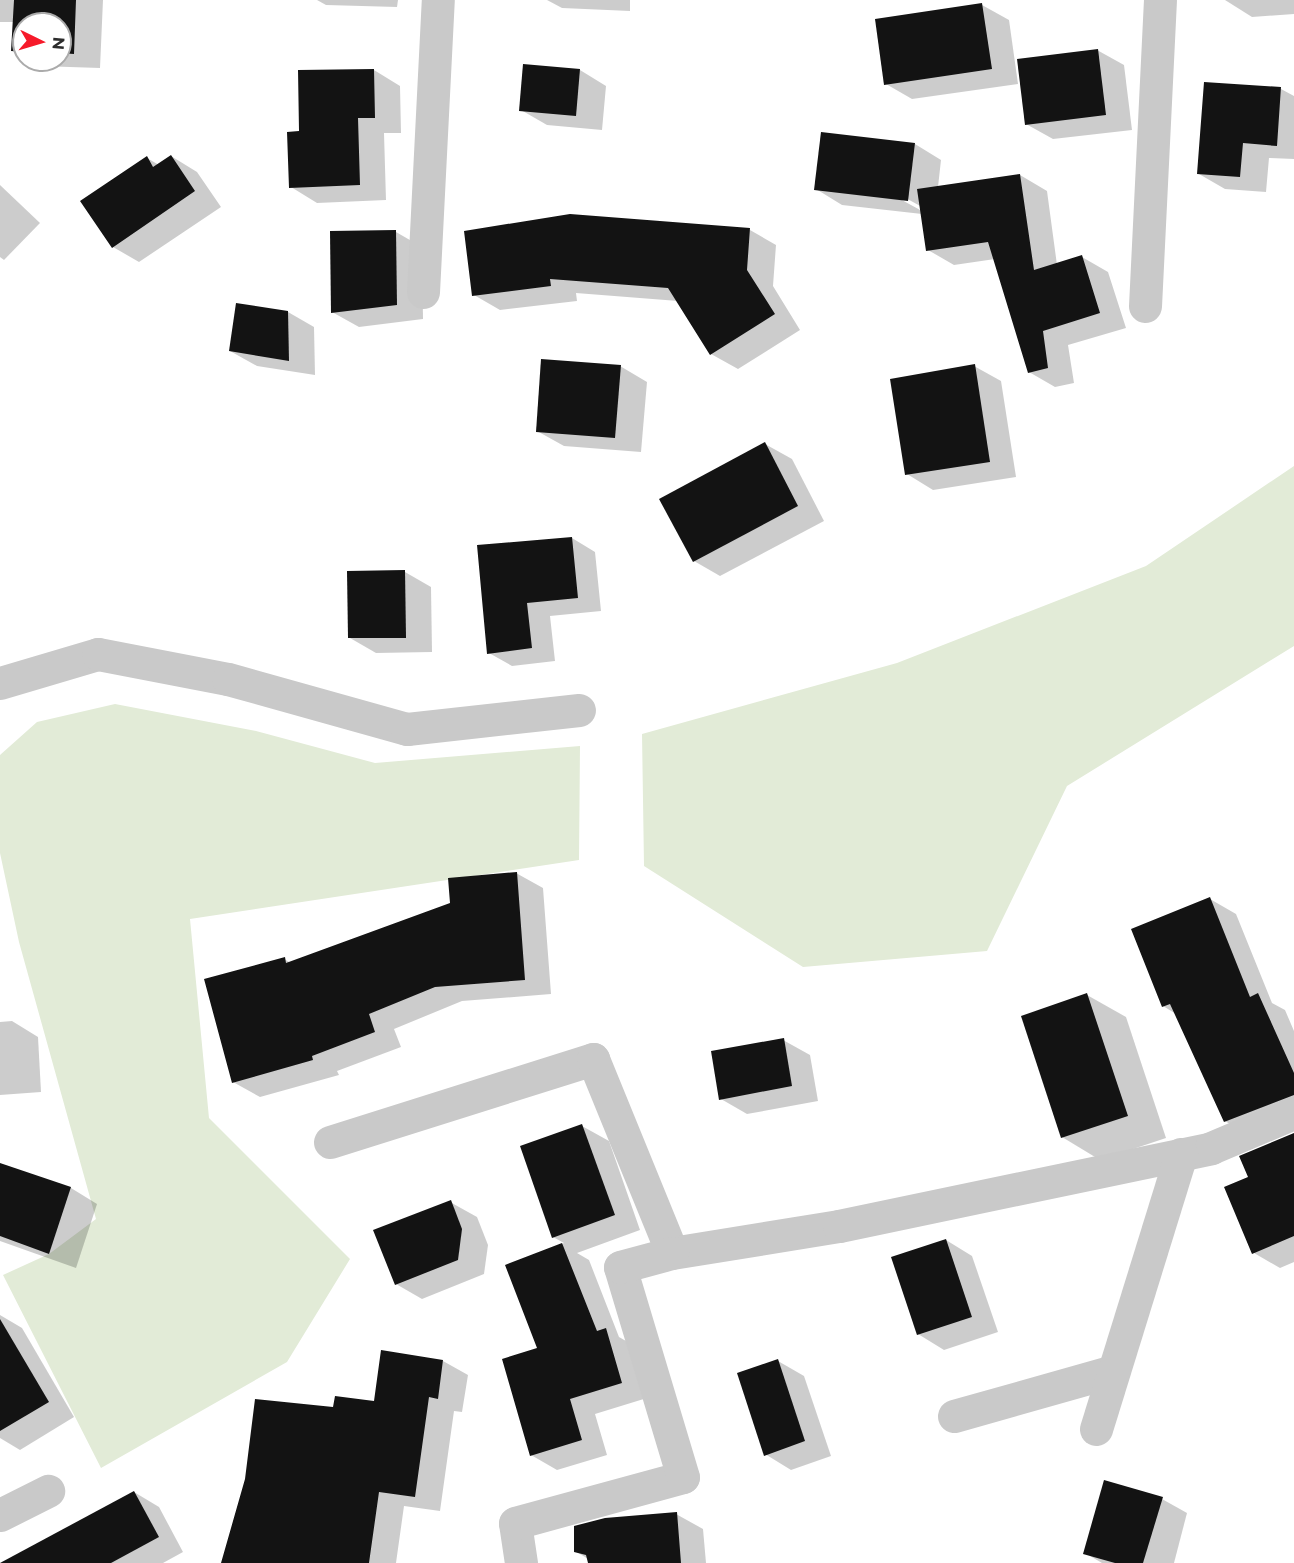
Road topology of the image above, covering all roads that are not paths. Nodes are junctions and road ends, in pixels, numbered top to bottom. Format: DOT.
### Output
graph roads {
  1 [pos="438,0"];
  2 [pos="1160,0"];
  3 [pos="423,292"];
  4 [pos="1144,306"];
  5 [pos="0,682"];
  6 [pos="579,710"];
  7 [pos="1294,1113"];
  8 [pos="330,1142"];
  9 [pos="1181,1154"];
  10 [pos="672,1253"];
  11 [pos="1113,1371"];
  12 [pos="954,1416"];
  13 [pos="1096,1429"];
  14 [pos="48,1491"];
  15 [pos="0,1515"];
  16 [pos="521,1563"];
  1 -- 3 [label="street"];
  2 -- 4 [label="street"];
  5 -- 6 [label="street"];
  7 -- 9 [label="street"];
  8 -- 10 [label="street"];
  9 -- 10 [label="street"];
  9 -- 11 [label="street"];
  10 -- 16 [label="street"];
  11 -- 12 [label="street"];
  11 -- 13 [label="street"];
  14 -- 15 [label="street"];
}
